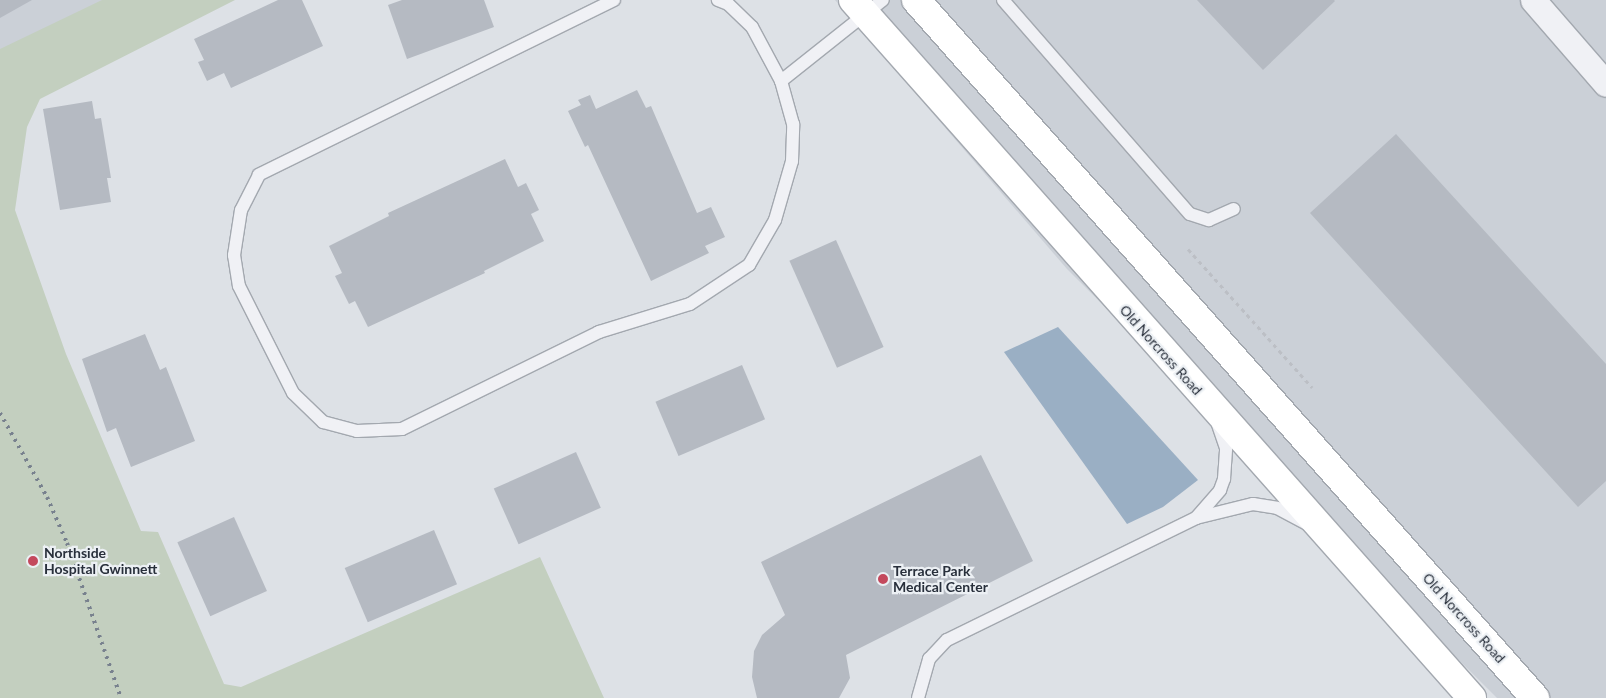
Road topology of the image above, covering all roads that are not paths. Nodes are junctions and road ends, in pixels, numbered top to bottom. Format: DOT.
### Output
graph roads {
  1 [pos="614,0"];
  2 [pos="718,0"];
  3 [pos="916,0"];
  4 [pos="1003,0"];
  5 [pos="1533,0"];
  6 [pos="867,5"];
  7 [pos="781,81"];
  8 [pos="1606,84"];
  9 [pos="1234,209"];
  10 [pos="1204,397"];
  11 [pos="1196,518"];
  12 [pos="1327,535"];
  13 [pos="918,698"];
  14 [pos="1472,698"];
  15 [pos="1535,698"];
  1 -- 7 [label="lane"];
  2 -- 7 [label="lane"];
  3 -- 15 [label="main road, Old Norcross Road"];
  4 -- 9 [label="lane"];
  5 -- 8 [label="street"];
  6 -- 7 [label="lane"];
  6 -- 10 [label="main road, Old Norcross Road"];
  10 -- 11 [label="lane"];
  10 -- 12 [label="main road, Old Norcross Road"];
  11 -- 12 [label="lane"];
  11 -- 13 [label="lane"];
  12 -- 14 [label="main road, Old Norcross Road"];
}
